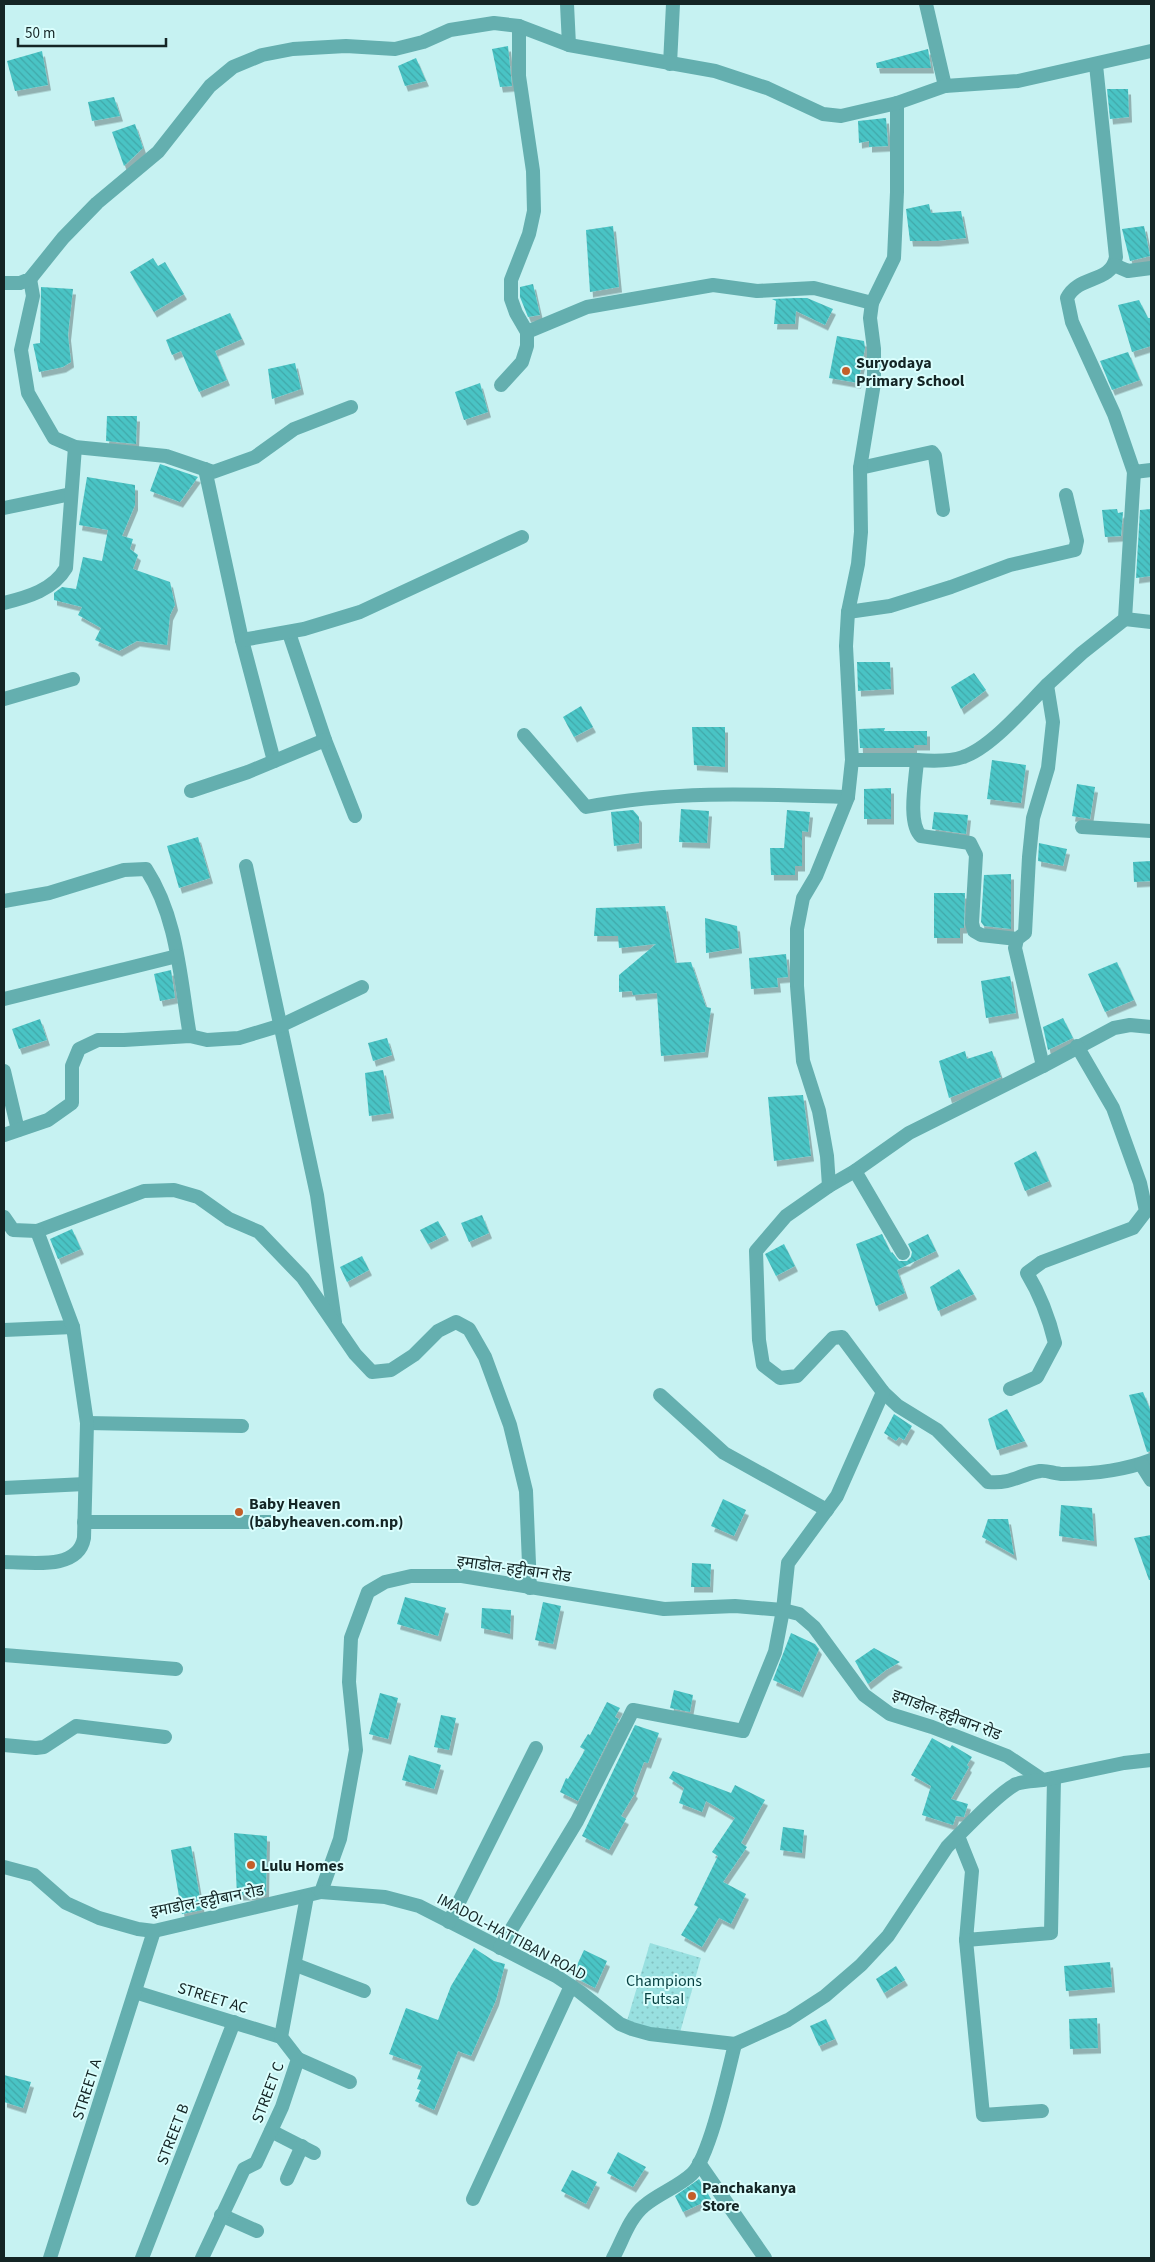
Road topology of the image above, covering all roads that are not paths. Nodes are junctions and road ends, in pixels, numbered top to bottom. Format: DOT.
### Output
graph roads {
  1 [pos="567,4"];
  2 [pos="673,4"];
  3 [pos="926,4"];
  4 [pos="519,26"];
  5 [pos="569,45"];
  6 [pos="1151,51"];
  7 [pos="670,64"];
  8 [pos="1096,65"];
  9 [pos="946,86"];
  10 [pos="897,102"];
  11 [pos="1114,265"];
  12 [pos="1151,268"];
  13 [pos="30,279"];
  14 [pos="4,283"];
  15 [pos="872,303"];
  16 [pos="527,332"];
  17 [pos="501,386"];
  18 [pos="351,407"];
  19 [pos="75,446"];
  20 [pos="860,468"];
  21 [pos="205,469"];
  22 [pos="1151,470"];
  23 [pos="1134,472"];
  24 [pos="71,494"];
  25 [pos="1066,495"];
  26 [pos="4,508"];
  27 [pos="943,510"];
  28 [pos="522,537"];
  29 [pos="4,603"];
  30 [pos="848,612"];
  31 [pos="1125,619"];
  32 [pos="1151,622"];
  33 [pos="289,633"];
  34 [pos="242,640"];
  35 [pos="73,679"];
  36 [pos="1047,685"];
  37 [pos="4,699"];
  38 [pos="524,735"];
  39 [pos="325,740"];
  40 [pos="852,760"];
  41 [pos="917,760"];
  42 [pos="274,761"];
  43 [pos="191,791"];
  44 [pos="848,797"];
  45 [pos="355,816"];
  46 [pos="1082,827"];
  47 [pos="1151,831"];
  48 [pos="246,866"];
  49 [pos="4,901"];
  50 [pos="1017,939"];
  51 [pos="177,956"];
  52 [pos="362,987"];
  53 [pos="4,999"];
  54 [pos="282,1025"];
  55 [pos="1151,1027"];
  56 [pos="190,1036"];
  57 [pos="1078,1046"];
  58 [pos="1043,1066"];
  59 [pos="4,1071"];
  60 [pos="18,1130"];
  61 [pos="4,1135"];
  62 [pos="855,1171"];
  63 [pos="829,1186"];
  64 [pos="4,1216"];
  65 [pos="37,1231"];
  66 [pos="903,1253"];
  67 [pos="335,1325"];
  68 [pos="73,1327"];
  69 [pos="4,1330"];
  70 [pos="1010,1389"];
  71 [pos="883,1392"];
  72 [pos="660,1395"];
  73 [pos="87,1423"];
  74 [pos="242,1426"];
  75 [pos="1146,1462"];
  76 [pos="1151,1480"];
  77 [pos="85,1484"];
  78 [pos="4,1488"];
  79 [pos="827,1510"];
  80 [pos="84,1522"];
  81 [pos="272,1522"];
  82 [pos="4,1562"];
  83 [pos="530,1588"];
  84 [pos="783,1610"];
  85 [pos="4,1655"];
  86 [pos="176,1669"];
  87 [pos="165,1737"];
  88 [pos="4,1745"];
  89 [pos="536,1748"];
  90 [pos="1151,1760"];
  91 [pos="1049,1779"];
  92 [pos="958,1836"];
  93 [pos="4,1867"];
  94 [pos="321,1892"];
  95 [pos="308,1896"];
  96 [pos="449,1922"];
  97 [pos="154,1931"];
  98 [pos="966,1940"];
  99 [pos="500,1948"];
  100 [pos="296,1965"];
  101 [pos="571,1986"];
  102 [pos="364,1991"];
  103 [pos="135,1992"];
  104 [pos="234,2022"];
  105 [pos="281,2037"];
  106 [pos="735,2044"];
  107 [pos="298,2058"];
  108 [pos="350,2082"];
  109 [pos="1042,2111"];
  110 [pos="271,2131"];
  111 [pos="302,2146"];
  112 [pos="314,2153"];
  113 [pos="699,2163"];
  114 [pos="287,2179"];
  115 [pos="473,2199"];
  116 [pos="221,2215"];
  117 [pos="257,2231"];
  118 [pos="50,2258"];
  119 [pos="142,2258"];
  120 [pos="202,2258"];
  121 [pos="613,2258"];
  122 [pos="764,2258"];
  1 -- 5 [label="street"];
  2 -- 7 [label="street"];
  3 -- 9 [label="street"];
  4 -- 5 [label="street"];
  4 -- 13 [label="street"];
  4 -- 16 [label="street"];
  5 -- 7 [label="street"];
  6 -- 8 [label="street"];
  7 -- 10 [label="street"];
  8 -- 9 [label="street"];
  8 -- 11 [label="street"];
  9 -- 10 [label="street"];
  10 -- 15 [label="street"];
  11 -- 12 [label="street"];
  11 -- 23 [label="street"];
  13 -- 14 [label="street"];
  13 -- 19 [label="street"];
  15 -- 16 [label="street"];
  15 -- 20 [label="street"];
  16 -- 17 [label="street"];
  18 -- 21 [label="street"];
  19 -- 21 [label="street"];
  19 -- 24 [label="street"];
  20 -- 27 [label="street"];
  20 -- 30 [label="street"];
  21 -- 34 [label="street"];
  22 -- 23 [label="street"];
  23 -- 31 [label="street"];
  24 -- 26 [label="street"];
  24 -- 29 [label="street"];
  25 -- 30 [label="street"];
  28 -- 33 [label="street"];
  30 -- 40 [label="street"];
  31 -- 32 [label="street"];
  31 -- 36 [label="street"];
  33 -- 34 [label="street"];
  33 -- 39 [label="street"];
  34 -- 42 [label="street"];
  35 -- 37 [label="street"];
  36 -- 41 [label="street"];
  36 -- 50 [label="street"];
  38 -- 44 [label="street"];
  39 -- 42 [label="street"];
  39 -- 45 [label="street"];
  40 -- 41 [label="street"];
  40 -- 44 [label="street"];
  41 -- 50 [label="street"];
  42 -- 43 [label="street"];
  44 -- 63 [label="street"];
  46 -- 47 [label="street"];
  48 -- 54 [label="street"];
  49 -- 51 [label="street"];
  50 -- 58 [label="street"];
  51 -- 53 [label="street"];
  51 -- 56 [label="street"];
  52 -- 54 [label="street"];
  54 -- 56 [label="street"];
  54 -- 67 [label="street"];
  55 -- 57 [label="street"];
  56 -- 60 [label="street"];
  57 -- 58 [label="street"];
  57 -- 70 [label="street"];
  58 -- 62 [label="street"];
  59 -- 60 [label="street"];
  60 -- 61 [label="street"];
  62 -- 63 [label="street"];
  62 -- 66 [label="street"];
  63 -- 71 [label="street"];
  64 -- 65 [label="street"];
  65 -- 67 [label="street"];
  65 -- 68 [label="street"];
  67 -- 83 [label="street"];
  68 -- 69 [label="street"];
  68 -- 73 [label="street"];
  71 -- 75 [label="street"];
  71 -- 79 [label="street"];
  72 -- 79 [label="street"];
  73 -- 74 [label="street"];
  73 -- 77 [label="street"];
  75 -- 76 [label="street"];
  77 -- 78 [label="street"];
  77 -- 80 [label="street"];
  79 -- 84 [label="street"];
  80 -- 81 [label="street"];
  80 -- 82 [label="street"];
  83 -- 84 [label="street, इमाडोल-हट्टीबान रोड"];
  83 -- 94 [label="street, इमाडोल-हट्टीबान रोड"];
  84 -- 91 [label="street, इमाडोल-हट्टीबान रोड"];
  84 -- 99 [label="street"];
  85 -- 86 [label="street"];
  87 -- 88 [label="street"];
  89 -- 96 [label="street"];
  90 -- 91 [label="street"];
  91 -- 92 [label="street"];
  91 -- 98 [label="street"];
  92 -- 98 [label="street"];
  92 -- 106 [label="street"];
  93 -- 97 [label="street, इमाडोल-हट्टीबान रोड"];
  94 -- 95 [label="street, इमाडोल-हट्टीबान रोड"];
  94 -- 96 [label="street, IMADOL-HATTIBAN ROAD"];
  95 -- 97 [label="street, इमाडोल-हट्टीबान रोड"];
  95 -- 100 [label="street"];
  96 -- 99 [label="street, IMADOL-HATTIBAN ROAD"];
  97 -- 103 [label="street, STREET A"];
  98 -- 109 [label="street"];
  99 -- 101 [label="street, IMADOL-HATTIBAN ROAD"];
  100 -- 102 [label="street"];
  100 -- 105 [label="street"];
  101 -- 106 [label="street, IMADOL-HATTIBAN ROAD"];
  101 -- 115 [label="street"];
  103 -- 104 [label="street, STREET AC"];
  103 -- 118 [label="street, STREET A"];
  104 -- 105 [label="street, STREET AC"];
  104 -- 119 [label="street, STREET B"];
  105 -- 107 [label="street, STREET C"];
  106 -- 113 [label="street"];
  107 -- 108 [label="street"];
  107 -- 110 [label="street, STREET C"];
  110 -- 111 [label="street"];
  110 -- 116 [label="street, STREET C"];
  111 -- 112 [label="street"];
  111 -- 114 [label="street"];
  113 -- 121 [label="street"];
  113 -- 122 [label="street"];
  116 -- 117 [label="street"];
  116 -- 120 [label="street, STREET C"];
}
